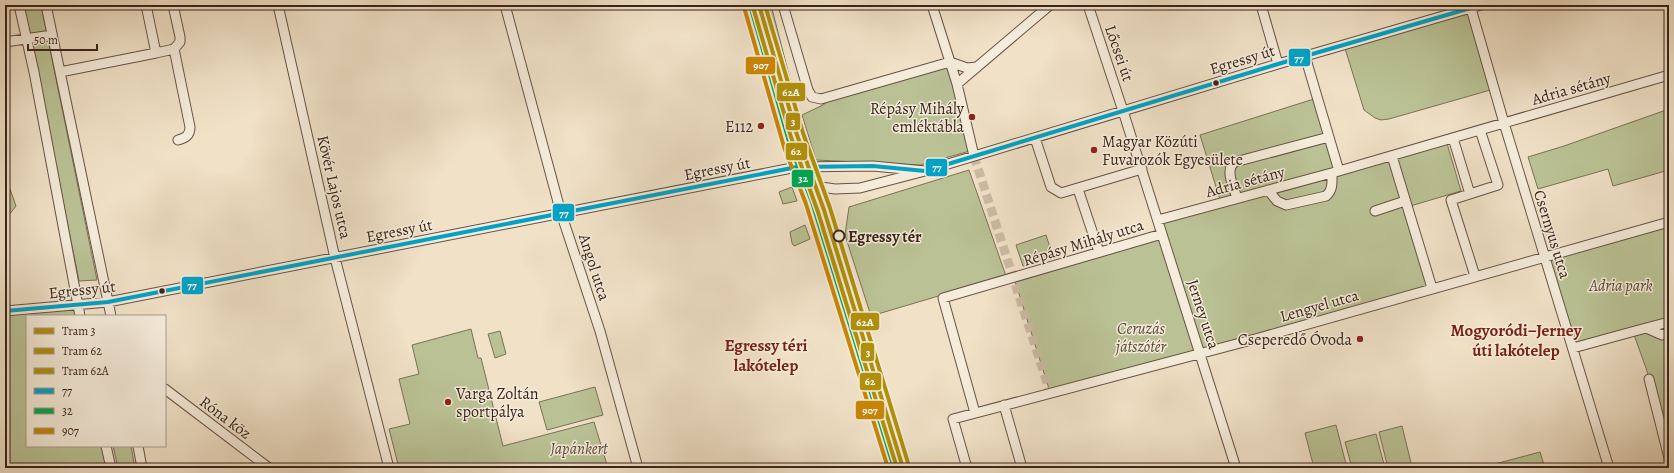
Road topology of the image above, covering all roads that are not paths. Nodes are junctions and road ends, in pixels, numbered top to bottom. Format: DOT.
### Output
graph roads {
  1 [pos="19,5"];
  2 [pos="46,5"];
  3 [pos="146,5"];
  4 [pos="173,5"];
  5 [pos="278,5"];
  6 [pos="505,5"];
  7 [pos="750,5"];
  8 [pos="783,5"];
  9 [pos="932,5"];
  10 [pos="1050,5"];
  11 [pos="1088,5"];
  12 [pos="1261,5"];
  13 [pos="1481,5"];
  14 [pos="1470,7"];
  15 [pos="52,35"];
  16 [pos="26,39"];
  17 [pos="5,42"];
  18 [pos="174,49"];
  19 [pos="156,53"];
  20 [pos="1305,56"];
  21 [pos="950,62"];
  22 [pos="1278,64"];
  23 [pos="977,67"];
  24 [pos="60,72"];
  25 [pos="1669,75"];
  26 [pos="957,84"];
  27 [pos="1123,111"];
  28 [pos="1504,123"];
  29 [pos="1480,130"];
  30 [pos="1329,137"];
  31 [pos="1035,138"];
  32 [pos="1453,138"];
  33 [pos="178,140"];
  34 [pos="974,156"];
  35 [pos="1392,156"];
  36 [pos="873,166"];
  37 [pos="797,167"];
  38 [pos="1142,169"];
  39 [pos="925,171"];
  40 [pos="1335,172"];
  41 [pos="878,183"];
  42 [pos="1078,189"];
  43 [pos="1268,190"];
  44 [pos="1470,194"];
  45 [pos="1237,198"];
  46 [pos="1405,201"];
  47 [pos="1375,211"];
  48 [pos="562,213"];
  49 [pos="1158,220"];
  50 [pos="1669,222"];
  51 [pos="1162,234"];
  52 [pos="1099,252"];
  53 [pos="1545,257"];
  54 [pos="335,258"];
  55 [pos="1475,276"];
  56 [pos="1432,288"];
  57 [pos="108,302"];
  58 [pos="78,305"];
  59 [pos="5,311"];
  60 [pos="80,315"];
  61 [pos="111,315"];
  62 [pos="1669,322"];
  63 [pos="1646,328"];
  64 [pos="1669,333"];
  65 [pos="1572,348"];
  66 [pos="1201,353"];
  67 [pos="1650,379"];
  68 [pos="166,390"];
  69 [pos="1004,405"];
  70 [pos="975,413"];
  71 [pos="1668,444"];
  72 [pos="106,447"];
  73 [pos="138,447"];
  74 [pos="1669,458"];
  75 [pos="111,468"];
  76 [pos="142,468"];
  77 [pos="268,468"];
  78 [pos="390,468"];
  79 [pos="638,468"];
  80 [pos="894,468"];
  81 [pos="967,468"];
  82 [pos="1022,468"];
  83 [pos="1236,468"];
  84 [pos="1610,468"];
  1 -- 16 [label="street"];
  2 -- 15 [label="street"];
  3 -- 19 [label="street"];
  4 -- 18 [label="street"];
  5 -- 54 [label="street, Kövér Lajos utca"];
  6 -- 48 [label="street, Angol utca"];
  7 -- 37 [label="main road"];
  8 -- 21 [label="street"];
  9 -- 21 [label="street"];
  10 -- 23 [label="street"];
  11 -- 27 [label="street, Lőcsei út"];
  12 -- 22 [label="street"];
  13 -- 14 [label="street, Egressy út"];
  14 -- 20 [label="street, Egressy út"];
  14 -- 28 [label="street, Csernyus utca"];
  15 -- 16 [label="street"];
  15 -- 24 [label="street"];
  16 -- 17 [label="street"];
  16 -- 58 [label="street"];
  18 -- 19 [label="street"];
  18 -- 33 [label="street"];
  19 -- 24 [label="street"];
  20 -- 22 [label="street, Egressy út"];
  20 -- 30 [label="street"];
  21 -- 23 [label="street"];
  21 -- 26 [label="street"];
  22 -- 27 [label="street, Egressy út"];
  23 -- 26 [label="street"];
  24 -- 57 [label="street"];
  25 -- 28 [label="street, Adria sétány"];
  26 -- 34 [label="street"];
  27 -- 31 [label="street, Egressy út"];
  27 -- 38 [label="street, Jerney utca"];
  28 -- 29 [label="street, Adria sétány"];
  28 -- 53 [label="street, Csernyus utca"];
  29 -- 32 [label="street, Adria sétány"];
  29 -- 44 [label="street"];
  30 -- 40 [label="street"];
  30 -- 45 [label="street"];
  31 -- 34 [label="street, Egressy út"];
  31 -- 42 [label="street"];
  32 -- 35 [label="street, Adria sétány"];
  32 -- 44 [label="street"];
  34 -- 39 [label="street, Egressy út"];
  35 -- 40 [label="street, Adria sétány"];
  35 -- 46 [label="street"];
  36 -- 37 [label="street, Egressy út"];
  36 -- 39 [label="street, Egressy út"];
  36 -- 41 [label="street"];
  37 -- 41 [label="street, Egressy út"];
  37 -- 48 [label="street, Egressy út"];
  37 -- 80 [label="main road"];
  38 -- 42 [label="street"];
  38 -- 49 [label="street, Jerney utca"];
  39 -- 41 [label="street, Egressy út"];
  40 -- 43 [label="street, Adria sétány"];
  40 -- 43 [label="street"];
  42 -- 52 [label="street"];
  43 -- 45 [label="street, Adria sétány"];
  44 -- 55 [label="street"];
  45 -- 49 [label="street, Adria sétány"];
  46 -- 47 [label="street"];
  46 -- 56 [label="street"];
  48 -- 54 [label="street, Egressy út"];
  48 -- 79 [label="street, Angol utca"];
  49 -- 51 [label="street, Jerney utca"];
  50 -- 53 [label="street, Lengyel utca"];
  51 -- 52 [label="street, Répásy Mihály utca"];
  51 -- 66 [label="street, Jerney utca"];
  52 -- 70 [label="street, Répásy Mihály utca"];
  53 -- 55 [label="street, Lengyel utca"];
  53 -- 65 [label="street, Csernyus utca"];
  54 -- 57 [label="street, Egressy út"];
  54 -- 78 [label="street, Kövér Lajos utca"];
  55 -- 56 [label="street, Lengyel utca"];
  56 -- 66 [label="street, Lengyel utca"];
  57 -- 58 [label="street, Egressy út"];
  57 -- 61 [label="street"];
  58 -- 59 [label="street, Egressy út"];
  58 -- 60 [label="street"];
  62 -- 63 [label="street"];
  63 -- 64 [label="street"];
  63 -- 65 [label="street"];
  65 -- 84 [label="street, Csernyus utca"];
  66 -- 69 [label="street, Lengyel utca"];
  66 -- 83 [label="street, Jerney utca"];
  67 -- 71 [label="street"];
  68 -- 77 [label="street, Róna köz"];
  69 -- 70 [label="street, Lengyel utca"];
  69 -- 82 [label="street"];
  70 -- 81 [label="street, Lengyel utca"];
  71 -- 74 [label="street"];
  72 -- 75 [label="street"];
  73 -- 76 [label="street"];
}
